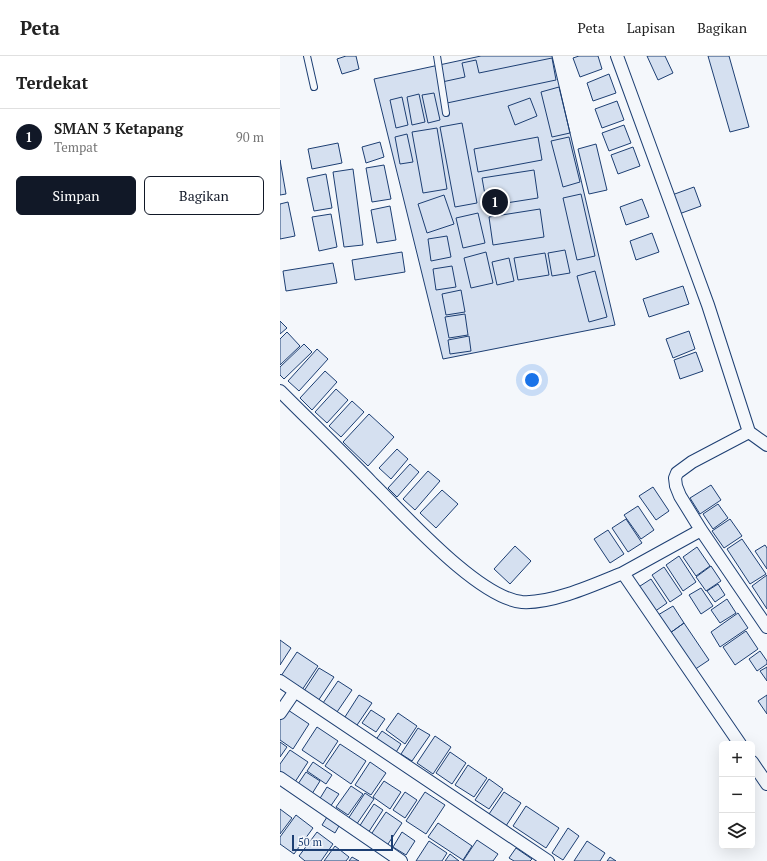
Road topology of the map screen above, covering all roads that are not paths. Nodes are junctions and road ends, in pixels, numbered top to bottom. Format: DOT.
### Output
graph roads {
  1 [pos="307,56"];
  2 [pos="437,56"];
  3 [pos="617,56"];
  4 [pos="314,87"];
  5 [pos="446,113"];
  6 [pos="280,391"];
  7 [pos="750,432"];
  8 [pos="767,444"];
  9 [pos="701,530"];
  10 [pos="623,573"];
  11 [pos="767,627"];
  12 [pos="280,681"];
  13 [pos="295,691"];
  14 [pos="280,713"];
  15 [pos="738,741"];
  16 [pos="755,766"];
  17 [pos="280,778"];
  18 [pos="767,784"];
  19 [pos="401,861"];
  20 [pos="548,861"];
  1 -- 4 [label="lane"];
  2 -- 5 [label="lane"];
  3 -- 7 [label="street"];
  6 -- 10 [label="street"];
  7 -- 8 [label="street"];
  7 -- 9 [label="street"];
  9 -- 10 [label="street"];
  9 -- 11 [label="street"];
  10 -- 15 [label="street"];
  12 -- 13 [label="street"];
  13 -- 14 [label="street"];
  13 -- 20 [label="street"];
  16 -- 18 [label="street"];
  17 -- 19 [label="street"];
}
